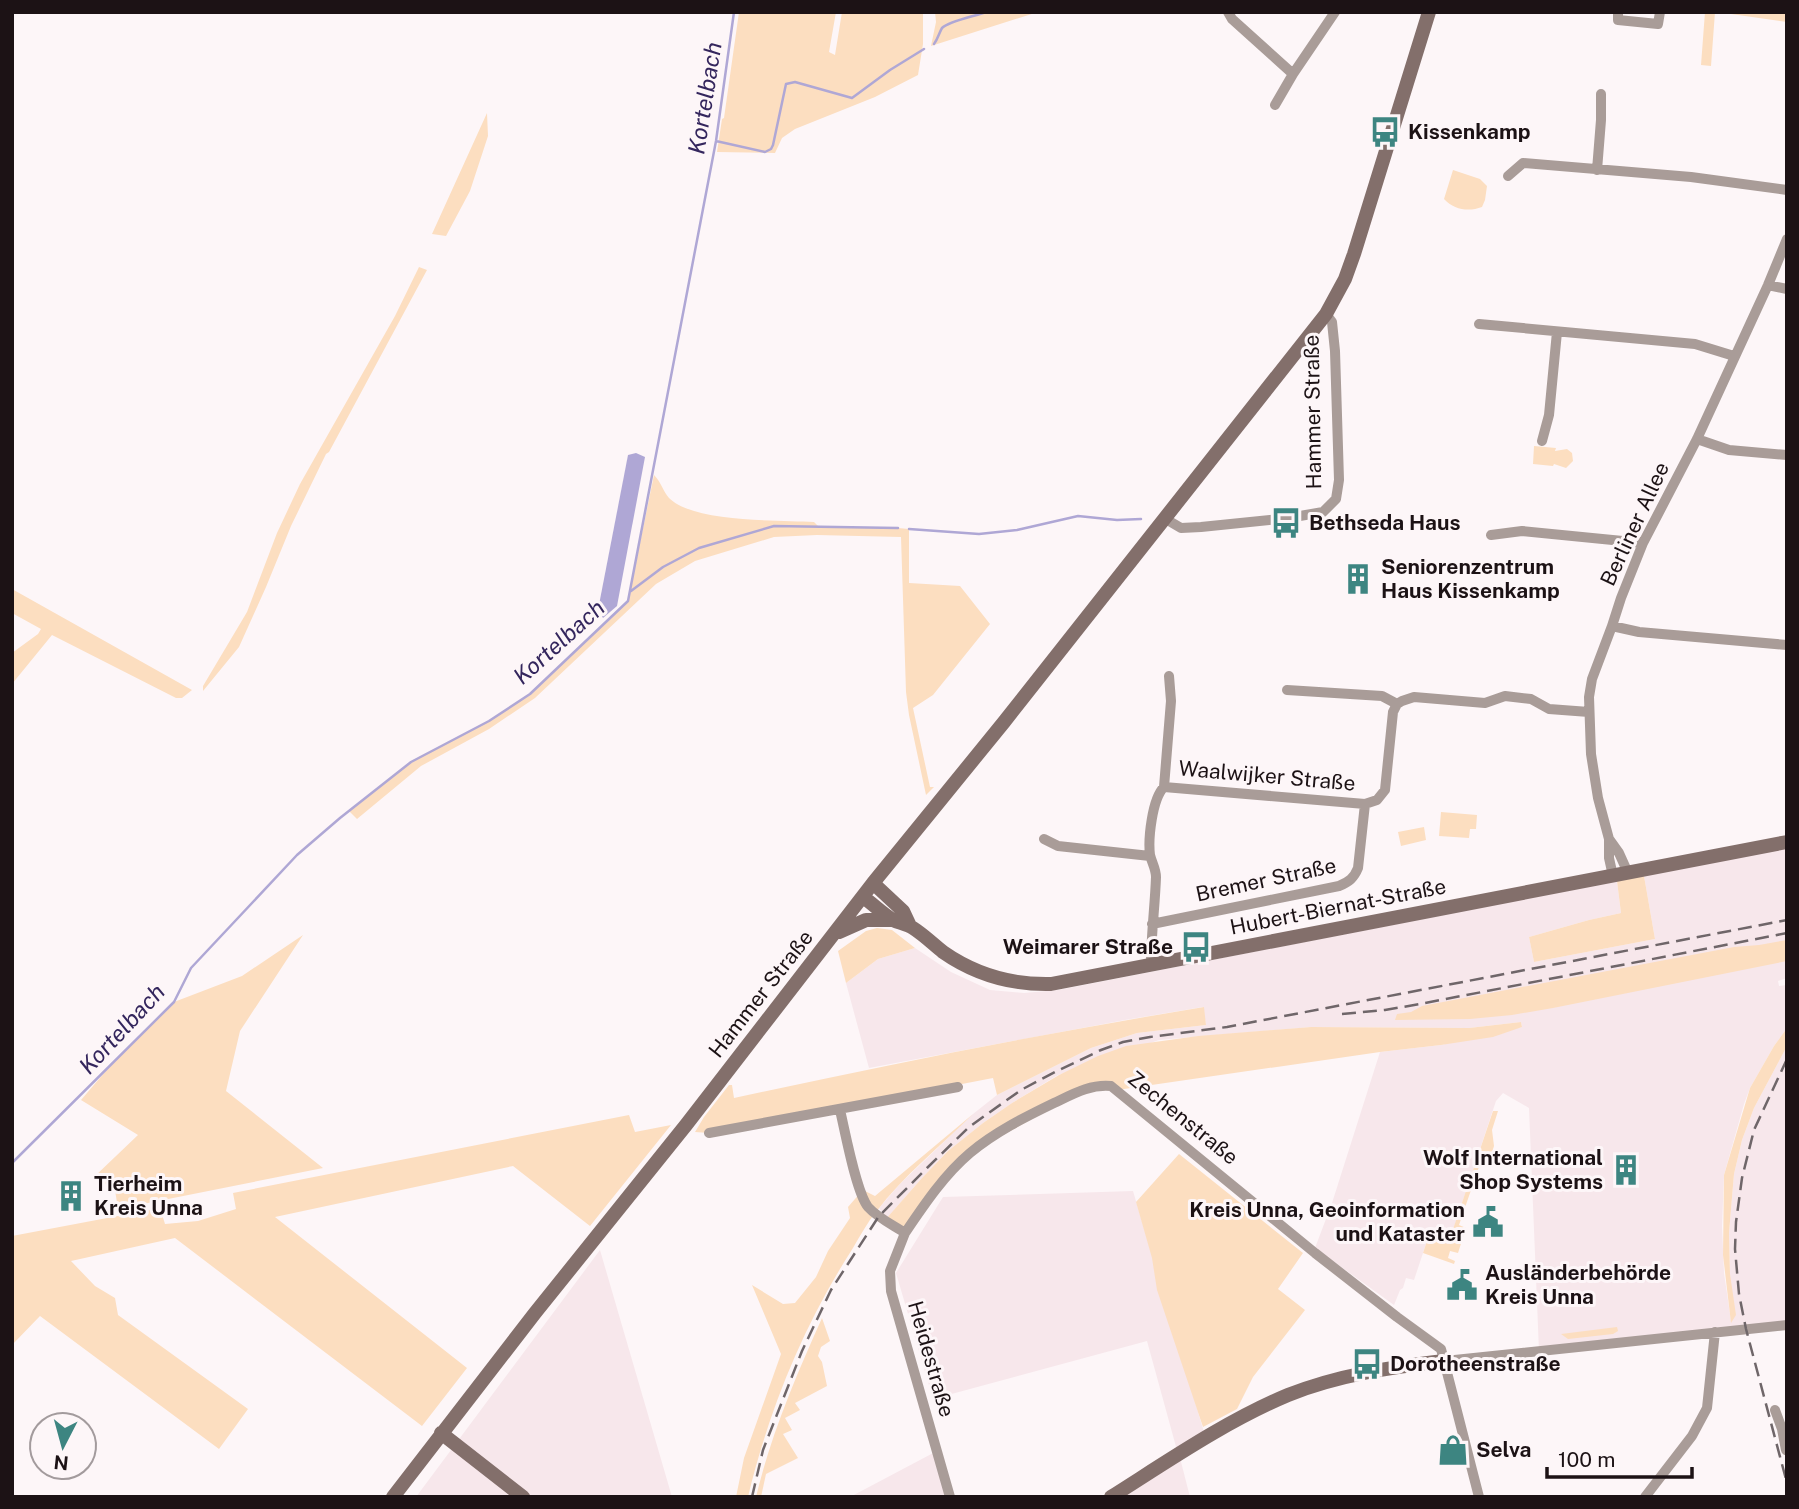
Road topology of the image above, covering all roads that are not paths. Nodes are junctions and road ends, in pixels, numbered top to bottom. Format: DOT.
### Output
graph roads {
  1 [pos="1228,12"];
  2 [pos="1335,12"];
  3 [pos="1429,12"];
  4 [pos="1618,12"];
  5 [pos="1660,12"];
  6 [pos="1293,74"];
  7 [pos="1601,94"];
  8 [pos="1275,105"];
  9 [pos="1597,170"];
  10 [pos="1508,176"];
  11 [pos="1787,190"];
  12 [pos="1787,239"];
  13 [pos="1768,285"];
  14 [pos="1787,289"];
  15 [pos="1326,314"];
  16 [pos="1479,324"];
  17 [pos="1557,332"];
  18 [pos="1734,356"];
  19 [pos="1697,439"];
  20 [pos="1542,441"];
  21 [pos="1787,455"];
  22 [pos="1164,518"];
  23 [pos="1491,535"];
  24 [pos="1643,543"];
  25 [pos="1612,626"];
  26 [pos="1787,645"];
  27 [pos="1169,676"];
  28 [pos="1287,690"];
  29 [pos="1397,704"];
  30 [pos="1589,712"];
  31 [pos="1164,787"];
  32 [pos="1365,804"];
  33 [pos="1044,839"];
  34 [pos="1609,839"];
  35 [pos="1787,842"];
  36 [pos="1150,856"];
  37 [pos="1628,873"];
  38 [pos="1613,876"];
  39 [pos="873,883"];
  40 [pos="863,897"];
  41 [pos="894,920"];
  42 [pos="1152,924"];
  43 [pos="910,926"];
  44 [pos="834,934"];
  45 [pos="1151,965"];
  46 [pos="958,1087"];
  47 [pos="840,1110"];
  48 [pos="709,1133"];
  49 [pos="905,1233"];
  50 [pos="1787,1325"];
  51 [pos="1715,1332"];
  52 [pos="1445,1361"];
  53 [pos="1775,1410"];
  54 [pos="1784,1429"];
  55 [pos="441,1433"];
  56 [pos="1786,1450"];
  57 [pos="1654,1492"];
  58 [pos="393,1497"];
  59 [pos="523,1497"];
  60 [pos="950,1497"];
  61 [pos="1111,1497"];
  62 [pos="1479,1497"];
  63 [pos="1645,1497"];
  1 -- 6 [label="street"];
  2 -- 6 [label="street"];
  3 -- 15 [label="main road, Hammer Straße"];
  4 -- 5 [label="street"];
  6 -- 8 [label="street"];
  7 -- 9 [label="street"];
  9 -- 10 [label="street"];
  9 -- 11 [label="street"];
  12 -- 13 [label="street, Berliner Allee"];
  13 -- 14 [label="street"];
  13 -- 18 [label="street, Berliner Allee"];
  15 -- 22 [label="main road, Hammer Straße"];
  15 -- 22 [label="street, Hammer Straße"];
  16 -- 17 [label="street"];
  17 -- 18 [label="street"];
  17 -- 20 [label="street"];
  18 -- 19 [label="street, Berliner Allee"];
  19 -- 21 [label="street"];
  19 -- 24 [label="street, Berliner Allee"];
  22 -- 39 [label="main road, Hammer Straße"];
  23 -- 24 [label="street"];
  24 -- 25 [label="street, Berliner Allee"];
  25 -- 26 [label="street"];
  25 -- 30 [label="street, Berliner Allee"];
  27 -- 31 [label="street"];
  28 -- 29 [label="street"];
  29 -- 30 [label="street"];
  29 -- 32 [label="street, Waalwijker Straße"];
  30 -- 34 [label="street, Berliner Allee"];
  31 -- 32 [label="street, Waalwijker Straße"];
  31 -- 36 [label="street, Waalwijker Straße"];
  32 -- 42 [label="street, Bremer Straße"];
  33 -- 36 [label="street"];
  34 -- 37 [label="street, Berliner Allee"];
  34 -- 38 [label="street, Berliner Allee"];
  35 -- 37 [label="main road, Hubert-Biernat-Straße"];
  36 -- 42 [label="street"];
  37 -- 38 [label="main road, Hubert-Biernat-Straße"];
  38 -- 45 [label="main road, Hubert-Biernat-Straße"];
  39 -- 40 [label="main road, Hammer Straße"];
  39 -- 43 [label="main road, Hubert-Biernat-Straße"];
  40 -- 41 [label="main road, Hubert-Biernat-Straße"];
  40 -- 44 [label="main road, Hammer Straße"];
  41 -- 43 [label="main road, Hubert-Biernat-Straße"];
  41 -- 44 [label="main road"];
  42 -- 45 [label="street"];
  43 -- 45 [label="main road, Hubert-Biernat-Straße"];
  44 -- 55 [label="main road, Hammer Straße"];
  46 -- 47 [label="street"];
  47 -- 48 [label="street"];
  47 -- 49 [label="street"];
  49 -- 52 [label="street, Zechenstraße"];
  49 -- 60 [label="street, Heidestraße"];
  50 -- 51 [label="street"];
  51 -- 52 [label="street"];
  51 -- 57 [label="street"];
  52 -- 61 [label="main road"];
  52 -- 62 [label="street"];
  53 -- 54 [label="street"];
  54 -- 56 [label="street"];
  55 -- 58 [label="main road, Hammer Straße"];
  55 -- 59 [label="main road"];
  57 -- 63 [label="street"];
}
